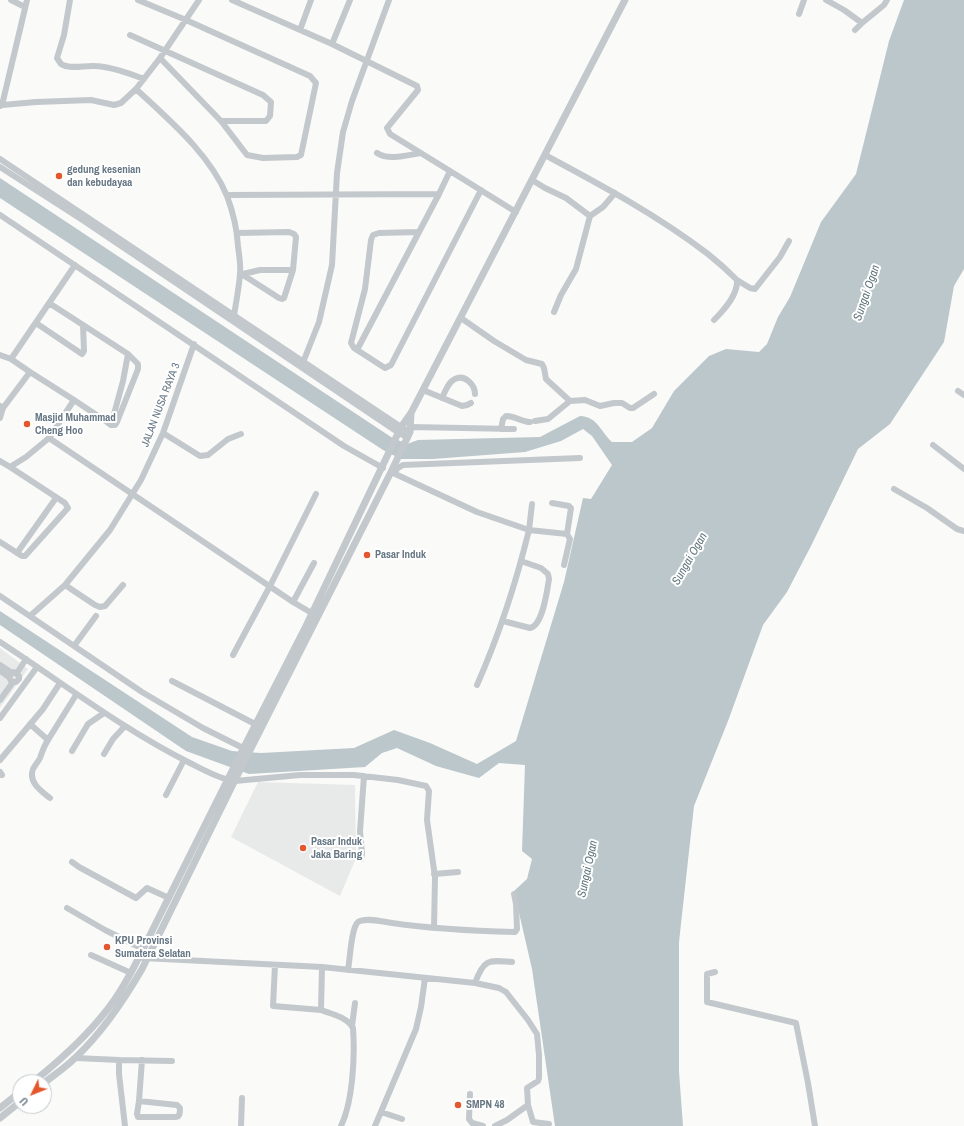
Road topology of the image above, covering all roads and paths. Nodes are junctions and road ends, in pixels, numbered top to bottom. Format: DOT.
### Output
graph roads {
  1 [pos="11,0"];
  2 [pos="27,0"];
  3 [pos="70,0"];
  4 [pos="138,0"];
  5 [pos="199,0"];
  6 [pos="232,0"];
  7 [pos="311,0"];
  8 [pos="350,0"];
  9 [pos="390,0"];
  10 [pos="625,0"];
  11 [pos="804,0"];
  12 [pos="826,0"];
  13 [pos="888,0"];
  14 [pos="25,7"];
  15 [pos="799,14"];
  16 [pos="186,20"];
  17 [pos="862,23"];
  18 [pos="300,30"];
  19 [pos="855,30"];
  20 [pos="130,35"];
  21 [pos="332,44"];
  22 [pos="165,51"];
  23 [pos="160,58"];
  24 [pos="366,61"];
  25 [pos="144,79"];
  26 [pos="136,89"];
  27 [pos="1,105"];
  28 [pos="221,121"];
  29 [pos="377,153"];
  30 [pos="421,153"];
  31 [pos="545,155"];
  32 [pos="0,159"];
  33 [pos="0,167"];
  34 [pos="450,171"];
  35 [pos="532,180"];
  36 [pos="40,185"];
  37 [pos="481,190"];
  38 [pos="37,191"];
  39 [pos="615,193"];
  40 [pos="439,194"];
  41 [pos="227,195"];
  42 [pos="336,195"];
  43 [pos="516,212"];
  44 [pos="0,215"];
  45 [pos="590,216"];
  46 [pos="418,232"];
  47 [pos="237,233"];
  48 [pos="789,241"];
  49 [pos="75,265"];
  50 [pos="293,270"];
  51 [pos="241,273"];
  52 [pos="737,280"];
  53 [pos="49,303"];
  54 [pos="554,312"];
  55 [pos="233,318"];
  56 [pos="461,318"];
  57 [pos="714,320"];
  58 [pos="36,322"];
  59 [pos="83,325"];
  60 [pos="194,344"];
  61 [pos="358,350"];
  62 [pos="128,354"];
  63 [pos="0,356"];
  64 [pos="11,359"];
  65 [pos="302,364"];
  66 [pos="30,372"];
  67 [pos="423,390"];
  68 [pos="958,391"];
  69 [pos="475,394"];
  70 [pos="654,394"];
  71 [pos="964,395"];
  72 [pos="442,398"];
  73 [pos="74,400"];
  74 [pos="570,401"];
  75 [pos="471,403"];
  76 [pos="2,407"];
  77 [pos="411,412"];
  78 [pos="0,418"];
  79 [pos="111,425"];
  80 [pos="501,429"];
  81 [pos="514,429"];
  82 [pos="163,433"];
  83 [pos="399,433"];
  84 [pos="241,434"];
  85 [pos="408,435"];
  86 [pos="49,438"];
  87 [pos="933,445"];
  88 [pos="580,458"];
  89 [pos="0,460"];
  90 [pos="10,467"];
  91 [pos="383,468"];
  92 [pos="964,469"];
  93 [pos="393,473"];
  94 [pos="894,489"];
  95 [pos="132,493"];
  96 [pos="316,494"];
  97 [pos="56,498"];
  98 [pos="552,503"];
  99 [pos="532,504"];
  100 [pos="529,530"];
  101 [pos="964,531"];
  102 [pos="567,534"];
  103 [pos="0,542"];
  104 [pos="17,552"];
  105 [pos="521,561"];
  106 [pos="314,563"];
  107 [pos="564,565"];
  108 [pos="65,584"];
  109 [pos="123,585"];
  110 [pos="270,586"];
  111 [pos="0,596"];
  112 [pos="293,602"];
  113 [pos="315,615"];
  114 [pos="30,616"];
  115 [pos="96,616"];
  116 [pos="503,621"];
  117 [pos="0,642"];
  118 [pos="74,646"];
  119 [pos="233,655"];
  120 [pos="26,660"];
  121 [pos="0,665"];
  122 [pos="37,667"];
  123 [pos="0,671"];
  124 [pos="12,674"];
  125 [pos="172,681"];
  126 [pos="60,683"];
  127 [pos="477,686"];
  128 [pos="76,695"];
  129 [pos="0,701"];
  130 [pos="104,713"];
  131 [pos="0,718"];
  132 [pos="30,724"];
  133 [pos="255,724"];
  134 [pos="125,726"];
  135 [pos="48,740"];
  136 [pos="245,750"];
  137 [pos="72,751"];
  138 [pos="104,754"];
  139 [pos="0,760"];
  140 [pos="184,760"];
  141 [pos="364,776"];
  142 [pos="231,780"];
  143 [pos="166,795"];
  144 [pos="50,798"];
  145 [pos="361,860"];
  146 [pos="72,862"];
  147 [pos="458,872"];
  148 [pos="434,874"];
  149 [pos="514,894"];
  150 [pos="169,898"];
  151 [pos="68,908"];
  152 [pos="434,928"];
  153 [pos="143,949"];
  154 [pos="91,955"];
  155 [pos="143,958"];
  156 [pos="512,962"];
  157 [pos="275,965"];
  158 [pos="322,968"];
  159 [pos="348,970"];
  160 [pos="715,972"];
  161 [pos="131,973"];
  162 [pos="425,978"];
  163 [pos="475,983"];
  164 [pos="355,1003"];
  165 [pos="322,1010"];
  166 [pos="352,1026"];
  167 [pos="76,1058"];
  168 [pos="119,1060"];
  169 [pos="142,1060"];
  170 [pos="172,1061"];
  171 [pos="43,1074"];
  172 [pos="52,1077"];
  173 [pos="470,1094"];
  174 [pos="12,1098"];
  175 [pos="242,1098"];
  176 [pos="139,1101"];
  177 [pos="528,1105"];
  178 [pos="0,1108"];
  179 [pos="12,1108"];
  180 [pos="381,1112"];
  181 [pos="0,1118"];
  182 [pos="402,1118"];
  183 [pos="549,1124"];
  184 [pos="125,1126"];
  185 [pos="241,1126"];
  186 [pos="341,1126"];
  187 [pos="375,1126"];
  188 [pos="483,1126"];
  189 [pos="495,1126"];
  190 [pos="815,1126"];
  1 -- 14 [label="street"];
  2 -- 14 [label="street"];
  3 -- 25 [label="street"];
  4 -- 16 [label="street"];
  5 -- 16 [label="street"];
  6 -- 18 [label="street"];
  7 -- 18 [label="street"];
  8 -- 21 [label="street"];
  9 -- 24 [label="street"];
  10 -- 31 [label="street"];
  11 -- 15 [label="street"];
  12 -- 17 [label="street"];
  13 -- 17 [label="street"];
  14 -- 27 [label="street"];
  16 -- 22 [label="street"];
  16 -- 28 [label="street"];
  17 -- 19 [label="street"];
  18 -- 21 [label="street"];
  20 -- 22 [label="street"];
  21 -- 24 [label="street"];
  22 -- 23 [label="street"];
  22 -- 28 [label="street"];
  23 -- 25 [label="street"];
  23 -- 28 [label="street"];
  24 -- 30 [label="street"];
  24 -- 42 [label="street"];
  25 -- 26 [label="street"];
  26 -- 27 [label="street"];
  26 -- 41 [label="street"];
  29 -- 30 [label="street"];
  30 -- 34 [label="street"];
  31 -- 35 [label="street"];
  31 -- 39 [label="street"];
  32 -- 36 [label="street"];
  33 -- 38 [label="street"];
  34 -- 37 [label="street"];
  34 -- 40 [label="street"];
  35 -- 43 [label="street"];
  35 -- 45 [label="street"];
  36 -- 38 [label="street"];
  36 -- 55 [label="street"];
  37 -- 43 [label="street"];
  37 -- 61 [label="street"];
  38 -- 55 [label="street"];
  39 -- 45 [label="street"];
  39 -- 52 [label="street"];
  40 -- 42 [label="street"];
  40 -- 46 [label="street"];
  41 -- 42 [label="street"];
  41 -- 47 [label="street"];
  42 -- 65 [label="street"];
  43 -- 56 [label="street"];
  44 -- 49 [label="street"];
  45 -- 54 [label="street"];
  46 -- 61 [label="street"];
  46 -- 61 [label="street"];
  47 -- 50 [label="street"];
  47 -- 51 [label="street"];
  48 -- 52 [label="street"];
  49 -- 53 [label="street"];
  49 -- 60 [label="street"];
  50 -- 51 [label="street"];
  50 -- 51 [label="street"];
  51 -- 55 [label="street"];
  52 -- 57 [label="street"];
  53 -- 58 [label="street"];
  53 -- 59 [label="street"];
  55 -- 65 [label="street"];
  56 -- 67 [label="street"];
  56 -- 74 [label="street"];
  58 -- 59 [label="street"];
  58 -- 64 [label="street"];
  59 -- 62 [label="street"];
  60 -- 82 [label="street, JALAN NUSA RAYA 3"];
  60 -- 91 [label="street"];
  62 -- 79 [label="street"];
  62 -- 79 [label="street"];
  63 -- 64 [label="street"];
  64 -- 66 [label="street"];
  65 -- 83 [label="street"];
  66 -- 73 [label="street"];
  66 -- 76 [label="street"];
  67 -- 72 [label="street"];
  67 -- 77 [label="street"];
  68 -- 71 [label="street"];
  69 -- 72 [label="street"];
  70 -- 74 [label="street"];
  72 -- 75 [label="street"];
  73 -- 79 [label="street"];
  73 -- 86 [label="street"];
  74 -- 80 [label="street"];
  76 -- 78 [label="street"];
  77 -- 83 [label="street"];
  77 -- 85 [label="street"];
  80 -- 81 [label="street"];
  80 -- 85 [label="street"];
  82 -- 84 [label="street"];
  82 -- 95 [label="street, JALAN NUSA RAYA 3"];
  83 -- 85 [label="street"];
  83 -- 91 [label="street"];
  85 -- 93 [label="street"];
  86 -- 90 [label="street"];
  86 -- 95 [label="street"];
  87 -- 92 [label="street"];
  88 -- 93 [label="street"];
  89 -- 90 [label="street"];
  90 -- 97 [label="street"];
  91 -- 113 [label="street"];
  93 -- 100 [label="street"];
  93 -- 113 [label="street"];
  94 -- 101 [label="street"];
  95 -- 108 [label="street, JALAN NUSA RAYA 3"];
  95 -- 110 [label="street"];
  96 -- 110 [label="street"];
  97 -- 104 [label="street"];
  97 -- 104 [label="street"];
  98 -- 102 [label="street"];
  99 -- 100 [label="street"];
  100 -- 102 [label="street"];
  100 -- 105 [label="street"];
  102 -- 107 [label="street"];
  103 -- 104 [label="street"];
  105 -- 116 [label="street"];
  105 -- 116 [label="street"];
  106 -- 112 [label="street"];
  108 -- 109 [label="street"];
  108 -- 114 [label="street, JALAN NUSA RAYA 3"];
  110 -- 112 [label="street"];
  110 -- 119 [label="street"];
  111 -- 114 [label="street"];
  112 -- 113 [label="street"];
  113 -- 133 [label="street"];
  113 -- 136 [label="street"];
  114 -- 118 [label="street"];
  115 -- 118 [label="street"];
  116 -- 127 [label="street"];
  117 -- 120 [label="street"];
  118 -- 136 [label="street"];
  120 -- 122 [label="street"];
  120 -- 124 [label="street"];
  121 -- 124 [label="street"];
  122 -- 126 [label="street"];
  122 -- 131 [label="street"];
  123 -- 124 [label="street"];
  124 -- 129 [label="street"];
  125 -- 133 [label="street"];
  126 -- 128 [label="street"];
  126 -- 132 [label="street"];
  128 -- 130 [label="street"];
  128 -- 135 [label="street"];
  130 -- 134 [label="street"];
  130 -- 137 [label="street"];
  132 -- 135 [label="street"];
  132 -- 139 [label="street"];
  133 -- 136 [label="street"];
  134 -- 138 [label="street"];
  134 -- 140 [label="street"];
  135 -- 144 [label="street"];
  136 -- 142 [label="street"];
  140 -- 142 [label="street"];
  140 -- 143 [label="street"];
  141 -- 142 [label="street"];
  141 -- 145 [label="street"];
  141 -- 148 [label="street"];
  142 -- 150 [label="street"];
  142 -- 155 [label="street"];
  146 -- 150 [label="street"];
  147 -- 148 [label="street"];
  148 -- 152 [label="street"];
  149 -- 152 [label="street"];
  150 -- 153 [label="street"];
  151 -- 153 [label="street"];
  152 -- 159 [label="street"];
  153 -- 155 [label="street"];
  154 -- 161 [label="street"];
  155 -- 157 [label="street"];
  155 -- 161 [label="street"];
  155 -- 167 [label="street"];
  156 -- 163 [label="street"];
  157 -- 158 [label="street"];
  157 -- 165 [label="street"];
  158 -- 159 [label="street"];
  158 -- 165 [label="street"];
  159 -- 162 [label="street"];
  160 -- 190 [label="street"];
  161 -- 171 [label="street"];
  162 -- 163 [label="street"];
  162 -- 180 [label="street"];
  163 -- 177 [label="street"];
  164 -- 166 [label="street"];
  165 -- 166 [label="street"];
  166 -- 186 [label="street"];
  167 -- 168 [label="street"];
  167 -- 172 [label="street"];
  168 -- 169 [label="street"];
  168 -- 184 [label="street"];
  169 -- 170 [label="street"];
  169 -- 176 [label="street"];
  173 -- 188 [label="street"];
  174 -- 178 [label="street"];
  175 -- 185 [label="street"];
  176 -- 176 [label="street"];
  177 -- 183 [label="street"];
  177 -- 189 [label="street"];
  179 -- 181 [label="street"];
  180 -- 182 [label="street"];
  180 -- 187 [label="street"];
}
